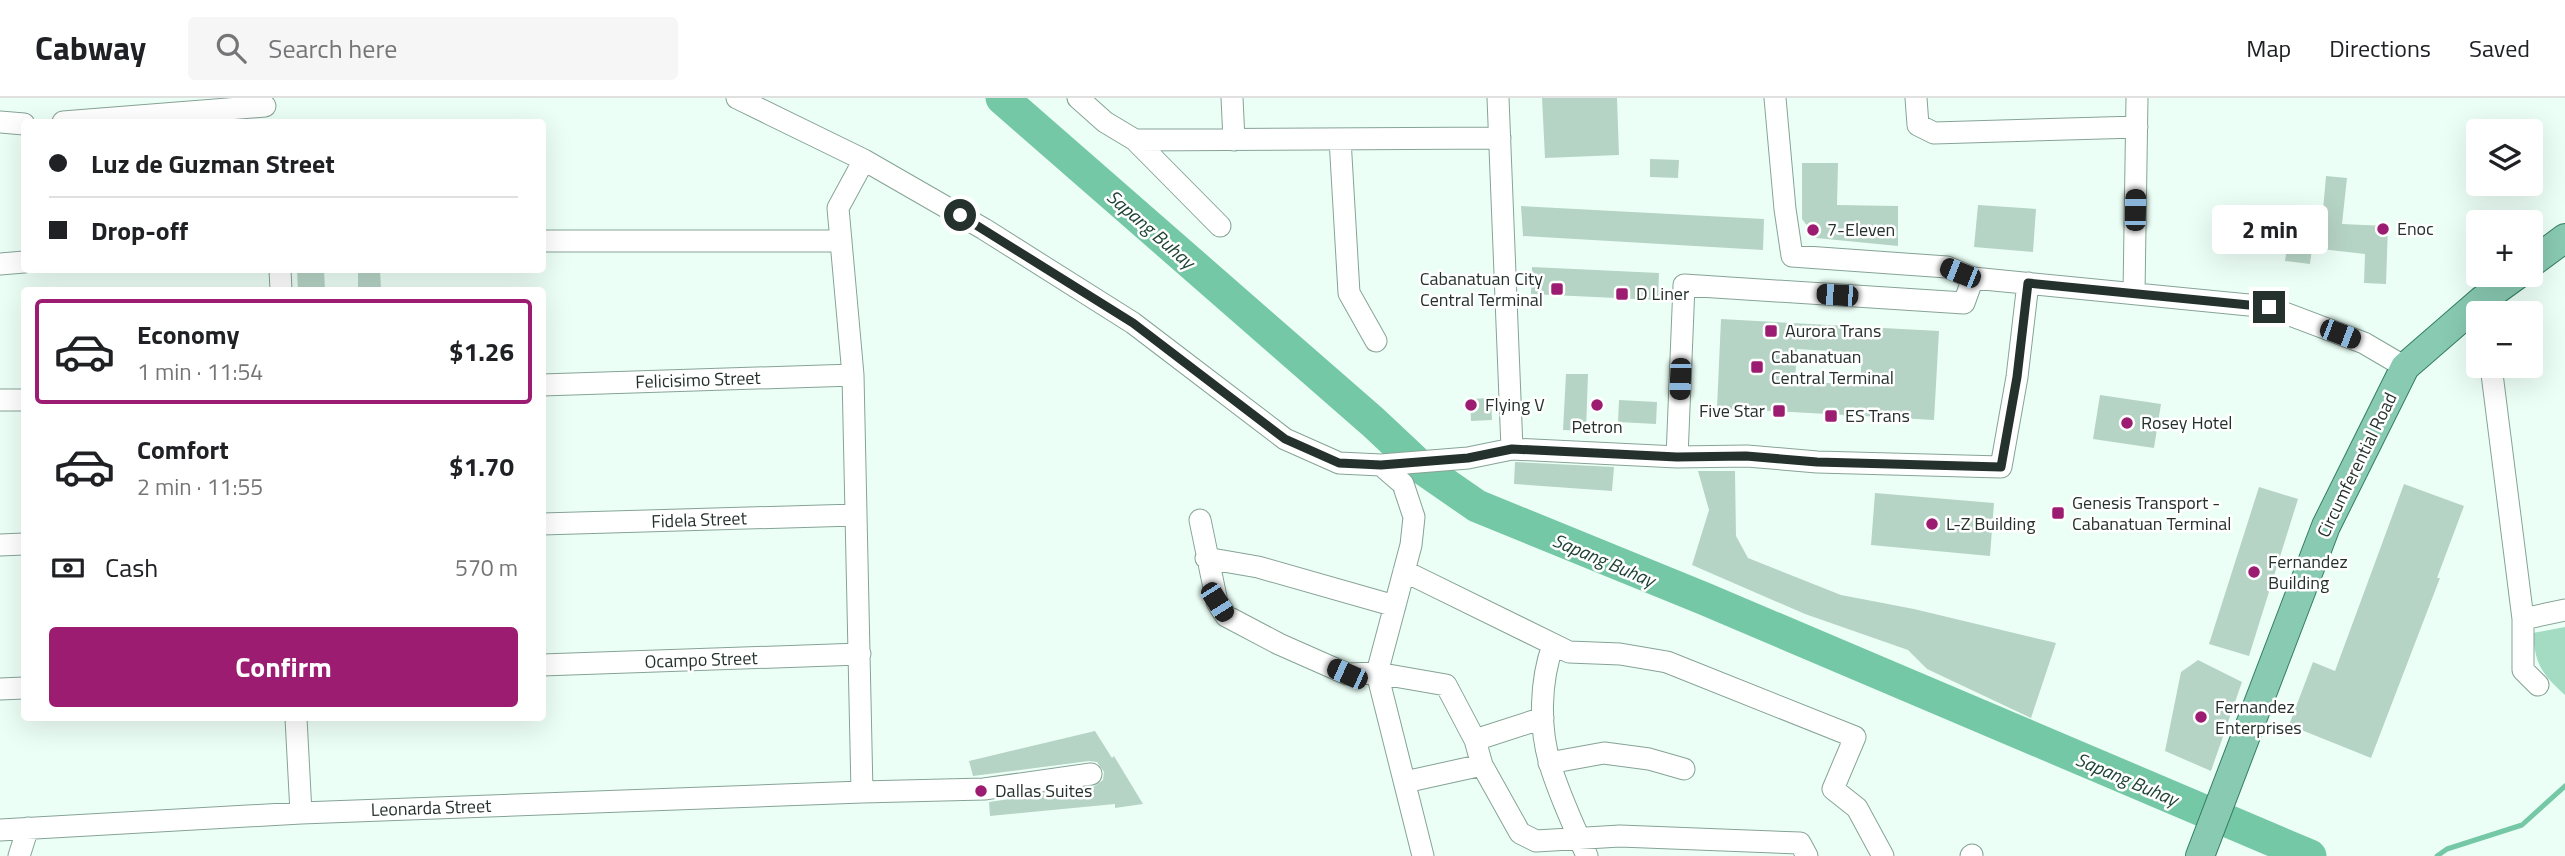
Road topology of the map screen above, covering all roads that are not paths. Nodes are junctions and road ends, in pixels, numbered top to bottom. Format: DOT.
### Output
graph roads {
  1 [pos="737,98"];
  2 [pos="1078,98"];
  3 [pos="1232,98"];
  4 [pos="1498,98"];
  5 [pos="1775,98"];
  6 [pos="1916,98"];
  7 [pos="2137,98"];
  8 [pos="266,109"];
  9 [pos="136,119"];
  10 [pos="0,122"];
  11 [pos="21,124"];
  12 [pos="2137,127"];
  13 [pos="1500,138"];
  14 [pos="1340,139"];
  15 [pos="1135,140"];
  16 [pos="1234,140"];
  17 [pos="864,160"];
  18 [pos="1220,226"];
  19 [pos="2565,238"];
  20 [pos="546,241"];
  21 [pos="841,241"];
  22 [pos="2543,254"];
  23 [pos="21,262"];
  24 [pos="0,264"];
  25 [pos="1973,278"];
  26 [pos="2028,283"];
  27 [pos="2503,287"];
  28 [pos="2134,293"];
  29 [pos="2488,301"];
  30 [pos="2466,319"];
  31 [pos="1376,341"];
  32 [pos="2405,367"];
  33 [pos="853,376"];
  34 [pos="2493,378"];
  35 [pos="546,385"];
  36 [pos="0,400"];
  37 [pos="21,400"];
  38 [pos="1512,449"];
  39 [pos="1677,457"];
  40 [pos="1389,463"];
  41 [pos="855,515"];
  42 [pos="1200,520"];
  43 [pos="546,524"];
  44 [pos="21,544"];
  45 [pos="0,545"];
  46 [pos="1206,558"];
  47 [pos="1404,571"];
  48 [pos="1395,606"];
  49 [pos="2565,610"];
  50 [pos="2523,619"];
  51 [pos="1553,645"];
  52 [pos="860,654"];
  53 [pos="546,665"];
  54 [pos="1377,673"];
  55 [pos="2538,685"];
  56 [pos="21,688"];
  57 [pos="0,689"];
  58 [pos="1543,718"];
  59 [pos="296,721"];
  60 [pos="1475,740"];
  61 [pos="1549,763"];
  62 [pos="1482,765"];
  63 [pos="1684,769"];
  64 [pos="1091,774"];
  65 [pos="1405,782"];
  66 [pos="862,792"];
  67 [pos="301,813"];
  68 [pos="28,828"];
  69 [pos="0,830"];
  70 [pos="1650,837"];
  71 [pos="1728,847"];
  72 [pos="1584,848"];
  73 [pos="19,856"];
  74 [pos="1423,856"];
  75 [pos="1661,856"];
  76 [pos="1807,856"];
  77 [pos="1882,856"];
  78 [pos="2200,856"];
  1 -- 17 [label="street"];
  2 -- 15 [label="street"];
  3 -- 16 [label="street"];
  4 -- 13 [label="street"];
  5 -- 25 [label="street"];
  6 -- 12 [label="street"];
  7 -- 12 [label="street"];
  8 -- 9 [label="street"];
  10 -- 11 [label="street"];
  12 -- 28 [label="street"];
  13 -- 14 [label="street"];
  13 -- 38 [label="street"];
  14 -- 16 [label="street"];
  14 -- 31 [label="street"];
  15 -- 16 [label="street"];
  15 -- 18 [label="street"];
  17 -- 21 [label="street"];
  17 -- 40 [label="street"];
  19 -- 22 [label="main road"];
  20 -- 21 [label="street"];
  21 -- 33 [label="street"];
  23 -- 24 [label="street"];
  25 -- 26 [label="street"];
  25 -- 39 [label="street"];
  26 -- 28 [label="street"];
  26 -- 39 [label="street"];
  27 -- 29 [label="main road, Circumferential Road"];
  28 -- 32 [label="street"];
  30 -- 32 [label="main road, Circumferential Road"];
  32 -- 78 [label="main road, Circumferential Road"];
  33 -- 35 [label="street, Felicisimo Street"];
  33 -- 41 [label="street"];
  34 -- 50 [label="street"];
  36 -- 37 [label="street"];
  38 -- 39 [label="street"];
  38 -- 40 [label="street"];
  40 -- 47 [label="street"];
  41 -- 43 [label="street, Fidela Street"];
  41 -- 52 [label="street"];
  42 -- 46 [label="street"];
  44 -- 45 [label="street"];
  46 -- 48 [label="street"];
  46 -- 54 [label="street"];
  47 -- 48 [label="street"];
  47 -- 51 [label="street"];
  48 -- 54 [label="street"];
  49 -- 50 [label="street"];
  50 -- 55 [label="street"];
  51 -- 58 [label="street"];
  51 -- 77 [label="street"];
  52 -- 53 [label="street, Ocampo Street"];
  52 -- 66 [label="street"];
  54 -- 60 [label="street"];
  54 -- 65 [label="street"];
  56 -- 57 [label="street"];
  58 -- 60 [label="street"];
  58 -- 61 [label="street"];
  59 -- 67 [label="street"];
  60 -- 62 [label="street"];
  61 -- 63 [label="street"];
  61 -- 72 [label="street"];
  62 -- 65 [label="street"];
  62 -- 72 [label="street"];
  64 -- 66 [label="street, Leonarda Street"];
  65 -- 74 [label="street"];
  66 -- 67 [label="street, Leonarda Street"];
  67 -- 68 [label="street, Leonarda Street"];
  68 -- 69 [label="street, Leonarda Street"];
  68 -- 73 [label="street"];
  70 -- 71 [label="street"];
  70 -- 72 [label="street"];
  70 -- 75 [label="street"];
  71 -- 76 [label="street"];
}
